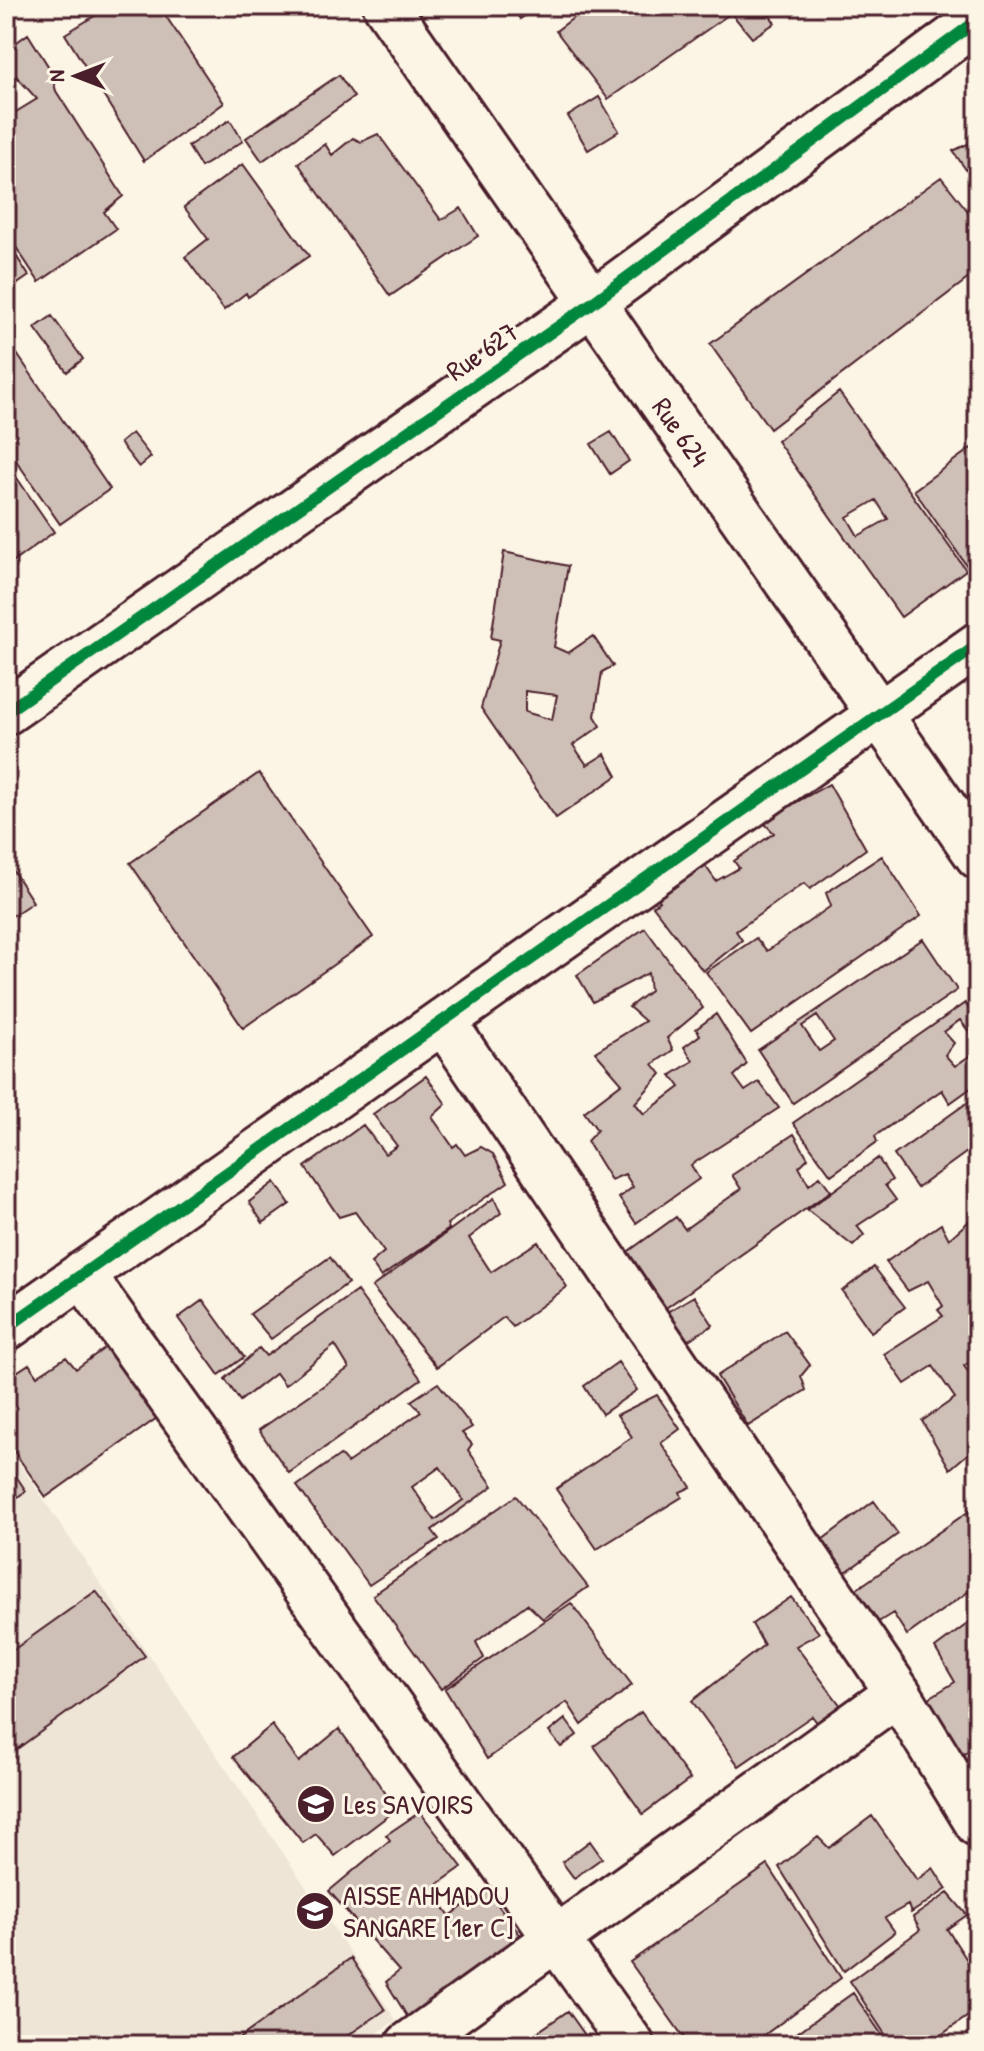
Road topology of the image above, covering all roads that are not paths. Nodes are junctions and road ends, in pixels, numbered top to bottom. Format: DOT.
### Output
graph roads {
  1 [pos="386,6"];
  2 [pos="978,20"];
  3 [pos="591,304"];
  4 [pos="978,645"];
  5 [pos="6,712"];
  6 [pos="879,715"];
  7 [pos="978,856"];
  8 [pos="443,1021"];
  9 [pos="82,1274"];
  10 [pos="7,1324"];
  11 [pos="898,1693"];
  12 [pos="978,1824"];
  13 [pos="556,1939"];
  14 [pos="408,2045"];
  15 [pos="632,2045"];
  1 -- 3 [label="street, Rue 624"];
  2 -- 3 [label="street, Rue 627"];
  3 -- 5 [label="street, Rue 627"];
  3 -- 6 [label="street, Rue 624"];
  4 -- 6 [label="street"];
  6 -- 7 [label="street, Rue 624"];
  6 -- 8 [label="street"];
  8 -- 9 [label="street"];
  8 -- 11 [label="street"];
  9 -- 10 [label="street"];
  9 -- 13 [label="street"];
  11 -- 12 [label="street"];
  11 -- 13 [label="street"];
  13 -- 14 [label="street"];
  13 -- 15 [label="street"];
}
